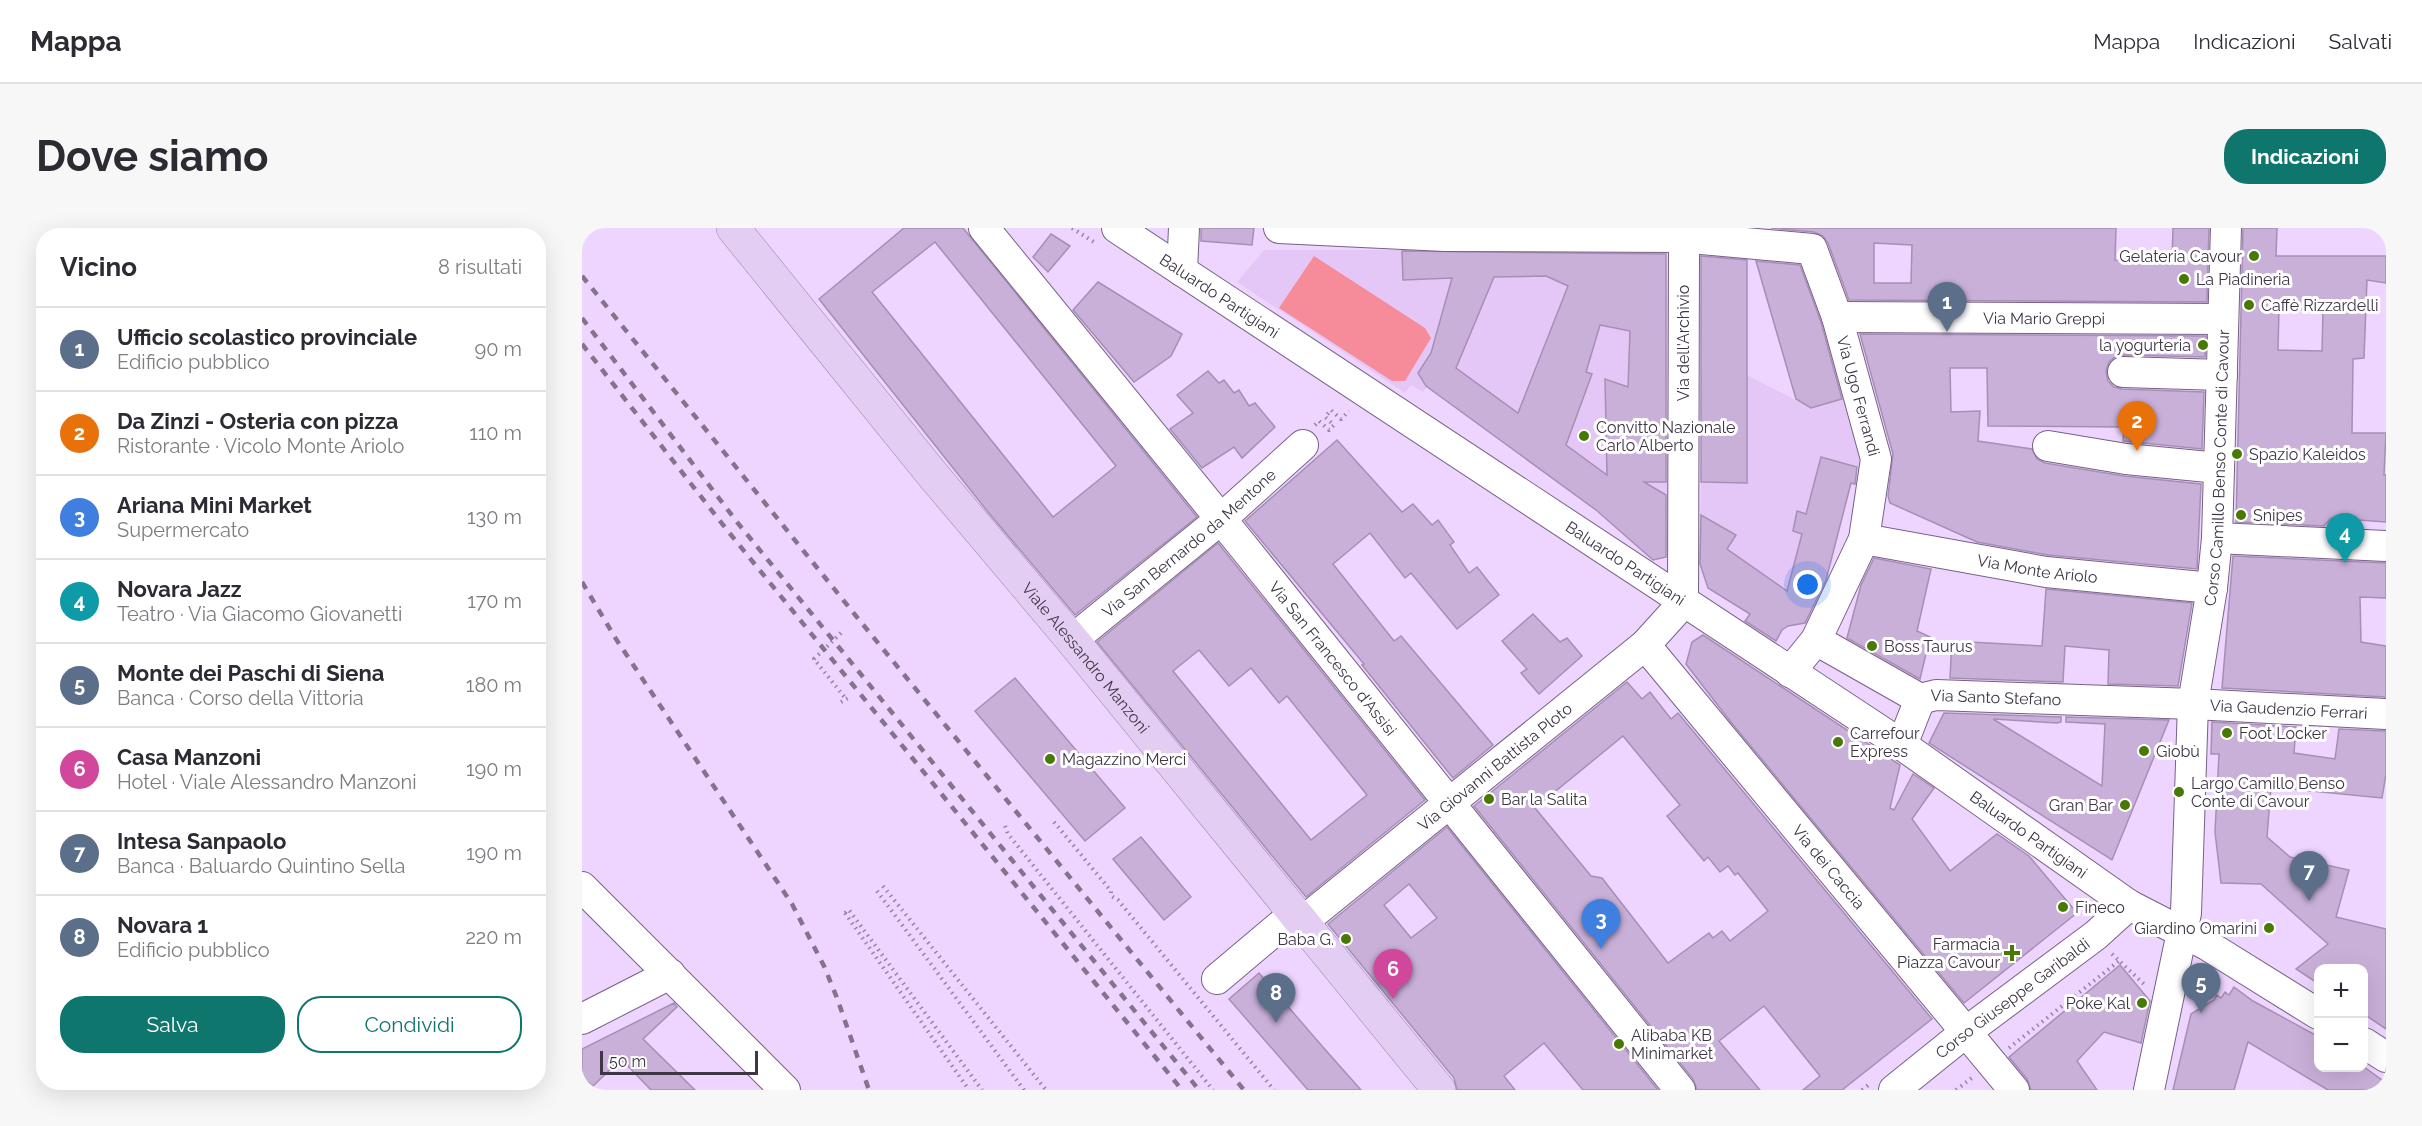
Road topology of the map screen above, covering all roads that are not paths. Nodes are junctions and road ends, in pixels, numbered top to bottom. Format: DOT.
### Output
graph roads {
  1 [pos="733,228"];
  2 [pos="984,228"];
  3 [pos="1117,228"];
  4 [pos="1184,228"];
  5 [pos="1278,228"];
  6 [pos="2226,228"];
  7 [pos="1445,232"];
  8 [pos="1678,232"];
  9 [pos="1812,238"];
  10 [pos="1182,271"];
  11 [pos="1837,317"];
  12 [pos="2223,320"];
  13 [pos="2123,372"];
  14 [pos="2222,375"];
  15 [pos="1303,445"];
  16 [pos="2048,446"];
  17 [pos="2219,468"];
  18 [pos="1221,519"];
  19 [pos="2222,538"];
  20 [pos="1864,539"];
  21 [pos="2386,546"];
  22 [pos="2212,588"];
  23 [pos="1683,603"];
  24 [pos="1072,640"];
  25 [pos="1816,640"];
  26 [pos="1645,645"];
  27 [pos="1790,672"];
  28 [pos="1920,699"];
  29 [pos="2193,704"];
  30 [pos="2386,714"];
  31 [pos="1902,745"];
  32 [pos="1450,803"];
  33 [pos="582,887"];
  34 [pos="2135,908"];
  35 [pos="1298,919"];
  36 [pos="2183,933"];
  37 [pos="670,974"];
  38 [pos="1218,979"];
  39 [pos="2314,1011"];
  40 [pos="582,1019"];
  41 [pos="1969,1037"];
  42 [pos="2368,1046"];
  43 [pos="2386,1057"];
  44 [pos="785,1090"];
  45 [pos="1439,1090"];
  46 [pos="1680,1090"];
  47 [pos="1894,1090"];
  48 [pos="1912,1090"];
  49 [pos="2014,1090"];
  50 [pos="2149,1090"];
  1 -- 24 [label="main road, Viale Alessandro Manzoni"];
  2 -- 18 [label="street, Via San Francesco d'Assisi"];
  3 -- 10 [label="street, Baluardo Partigiani"];
  4 -- 10 [label="street"];
  5 -- 7 [label="street"];
  6 -- 12 [label="street, Corso Camillo Benso Conte di Cavour"];
  7 -- 8 [label="street"];
  8 -- 9 [label="street"];
  8 -- 23 [label="street, Via dell'Archivio"];
  9 -- 11 [label="street"];
  10 -- 23 [label="street, Baluardo Partigiani"];
  11 -- 12 [label="street, Via Mario Greppi"];
  11 -- 20 [label="street, Via Ugo Ferrandi"];
  12 -- 14 [label="street, Corso Camillo Benso Conte di Cavour"];
  13 -- 14 [label="street"];
  14 -- 17 [label="street, Corso Camillo Benso Conte di Cavour"];
  15 -- 18 [label="street, Via San Bernardo da Mentone"];
  16 -- 17 [label="street"];
  17 -- 19 [label="street, Corso Camillo Benso Conte di Cavour"];
  18 -- 24 [label="street, Via San Bernardo da Mentone"];
  18 -- 32 [label="street, Via San Francesco d'Assisi"];
  19 -- 21 [label="street"];
  19 -- 22 [label="street, Corso Camillo Benso Conte di Cavour"];
  20 -- 22 [label="street, Via Monte Ariolo"];
  20 -- 25 [label="street, Via Ugo Ferrandi"];
  22 -- 29 [label="street, Corso Camillo Benso Conte di Cavour"];
  23 -- 26 [label="street, Via Giovanni Battista Ploto"];
  23 -- 27 [label="street, Baluardo Partigiani"];
  24 -- 35 [label="main road, Viale Alessandro Manzoni"];
  25 -- 27 [label="street, Via Ugo Ferrandi"];
  25 -- 28 [label="street, Via Santo Stefano"];
  26 -- 32 [label="street, Via Giovanni Battista Ploto"];
  26 -- 41 [label="street, Via dei Caccia"];
  27 -- 31 [label="street, Baluardo Partigiani"];
  28 -- 29 [label="street, Via Santo Stefano"];
  28 -- 31 [label="street"];
  29 -- 30 [label="street, Via Gaudenzio Ferrari"];
  29 -- 36 [label="street, Corso Camillo Benso Conte di Cavour"];
  31 -- 34 [label="street, Baluardo Partigiani"];
  32 -- 35 [label="street, Via Giovanni Battista Ploto"];
  32 -- 46 [label="street, Via San Francesco d'Assisi"];
  33 -- 37 [label="street"];
  34 -- 36 [label="street, Baluardo Partigiani"];
  34 -- 41 [label="street, Corso Giuseppe Garibaldi"];
  35 -- 38 [label="street, Via Giovanni Battista Ploto"];
  35 -- 45 [label="main road, Viale Alessandro Manzoni"];
  36 -- 39 [label="street, Baluardo Partigiani"];
  36 -- 50 [label="street, Corso Camillo Benso Conte di Cavour"];
  37 -- 40 [label="street"];
  37 -- 44 [label="street"];
  41 -- 47 [label="street, Corso Giuseppe Garibaldi"];
  41 -- 48 [label="street"];
  41 -- 49 [label="street, Via dei Caccia"];
  42 -- 43 [label="street"];
}
